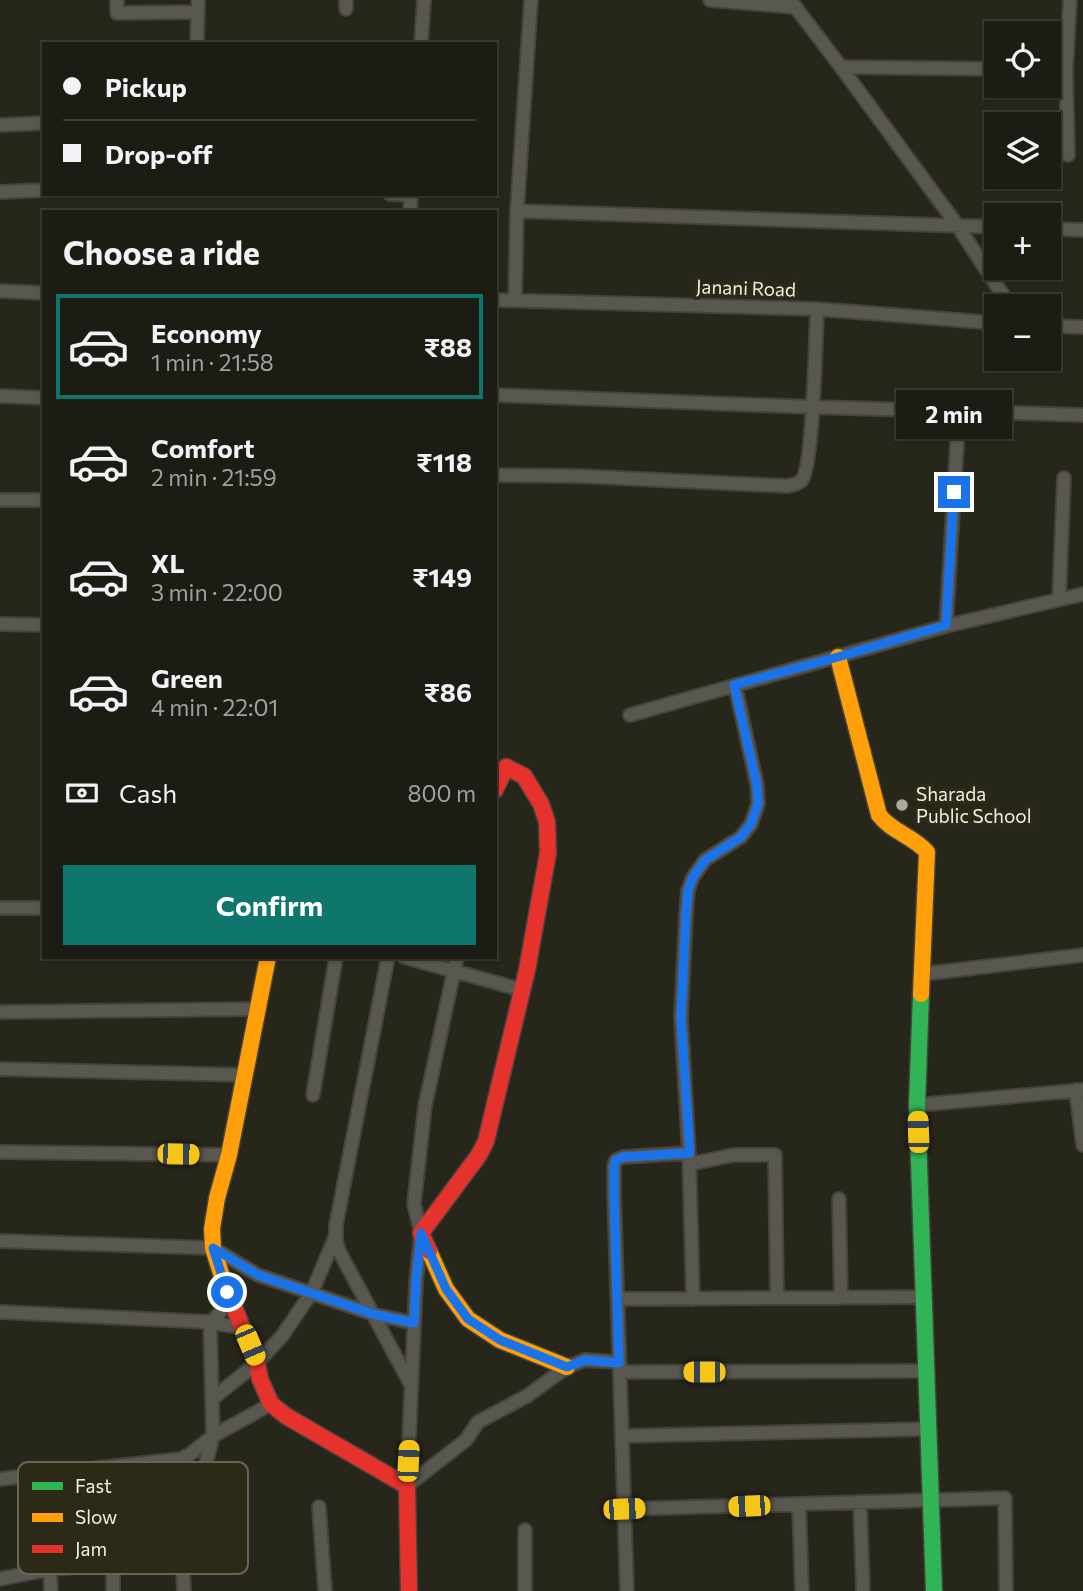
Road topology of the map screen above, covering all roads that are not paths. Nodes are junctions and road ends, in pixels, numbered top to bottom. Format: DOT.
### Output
graph roads {
  1 [pos="117,0"];
  2 [pos="424,0"];
  3 [pos="531,0"];
  4 [pos="710,0"];
  5 [pos="1070,0"];
  6 [pos="793,4"];
  7 [pos="198,6"];
  8 [pos="197,42"];
  9 [pos="421,42"];
  10 [pos="842,67"];
  11 [pos="984,69"];
  12 [pos="1061,70"];
  13 [pos="1066,70"];
  14 [pos="42,123"];
  15 [pos="0,125"];
  16 [pos="1068,155"];
  17 [pos="42,190"];
  18 [pos="0,192"];
  19 [pos="517,211"];
  20 [pos="957,225"];
  21 [pos="984,226"];
  22 [pos="1061,229"];
  23 [pos="1083,230"];
  24 [pos="0,291"];
  25 [pos="42,293"];
  26 [pos="1002,294"];
  27 [pos="497,300"];
  28 [pos="515,300"];
  29 [pos="817,309"];
  30 [pos="984,322"];
  31 [pos="1061,326"];
  32 [pos="1083,327"];
  33 [pos="497,395"];
  34 [pos="0,396"];
  35 [pos="42,398"];
  36 [pos="812,407"];
  37 [pos="959,411"];
  38 [pos="1083,415"];
  39 [pos="497,474"];
  40 [pos="1063,478"];
  41 [pos="0,500"];
  42 [pos="42,500"];
  43 [pos="1083,594"];
  44 [pos="1059,599"];
  45 [pos="0,624"];
  46 [pos="42,625"];
  47 [pos="946,625"];
  48 [pos="838,657"];
  49 [pos="734,685"];
  50 [pos="630,715"];
  51 [pos="497,786"];
  52 [pos="0,908"];
  53 [pos="42,908"];
  54 [pos="1083,956"];
  55 [pos="268,959"];
  56 [pos="336,959"];
  57 [pos="388,959"];
  58 [pos="411,959"];
  59 [pos="457,959"];
  60 [pos="454,971"];
  61 [pos="923,974"];
  62 [pos="522,990"];
  63 [pos="258,1009"];
  64 [pos="0,1013"];
  65 [pos="0,1069"];
  66 [pos="246,1076"];
  67 [pos="1080,1090"];
  68 [pos="313,1095"];
  69 [pos="917,1105"];
  70 [pos="1083,1145"];
  71 [pos="0,1152"];
  72 [pos="229,1155"];
  73 [pos="690,1158"];
  74 [pos="839,1199"];
  75 [pos="421,1233"];
  76 [pos="336,1234"];
  77 [pos="0,1241"];
  78 [pos="213,1248"];
  79 [pos="227,1292"];
  80 [pos="312,1292"];
  81 [pos="923,1297"];
  82 [pos="777,1298"];
  83 [pos="841,1298"];
  84 [pos="617,1299"];
  85 [pos="692,1299"];
  86 [pos="0,1312"];
  87 [pos="373,1314"];
  88 [pos="210,1322"];
  89 [pos="414,1323"];
  90 [pos="242,1328"];
  91 [pos="257,1363"];
  92 [pos="567,1367"];
  93 [pos="619,1367"];
  94 [pos="927,1371"];
  95 [pos="412,1386"];
  96 [pos="212,1399"];
  97 [pos="271,1404"];
  98 [pos="928,1430"];
  99 [pos="212,1436"];
  100 [pos="622,1436"];
  101 [pos="153,1462"];
  102 [pos="206,1462"];
  103 [pos="18,1477"];
  104 [pos="0,1479"];
  105 [pos="407,1486"];
  106 [pos="932,1500"];
  107 [pos="860,1502"];
  108 [pos="799,1504"];
  109 [pos="319,1507"];
  110 [pos="624,1509"];
  111 [pos="525,1530"];
  112 [pos="25,1574"];
  113 [pos="0,1579"];
  114 [pos="325,1591"];
  115 [pos="409,1591"];
  116 [pos="525,1591"];
  117 [pos="627,1591"];
  118 [pos="802,1591"];
  119 [pos="863,1591"];
  120 [pos="934,1591"];
  121 [pos="1006,1591"];
  1 -- 7 [label="street"];
  2 -- 9 [label="street"];
  3 -- 19 [label="street"];
  4 -- 6 [label="street"];
  5 -- 13 [label="street"];
  6 -- 10 [label="street"];
  7 -- 8 [label="street"];
  10 -- 11 [label="street"];
  10 -- 20 [label="street"];
  12 -- 13 [label="street"];
  13 -- 16 [label="street"];
  14 -- 15 [label="street"];
  17 -- 18 [label="street"];
  19 -- 20 [label="street"];
  19 -- 28 [label="street"];
  20 -- 21 [label="street"];
  20 -- 26 [label="street"];
  22 -- 23 [label="street"];
  24 -- 25 [label="street"];
  27 -- 28 [label="street, Janani Road"];
  28 -- 29 [label="street, Janani Road"];
  29 -- 30 [label="street, Janani Road"];
  29 -- 36 [label="street"];
  31 -- 32 [label="street"];
  33 -- 36 [label="street"];
  34 -- 35 [label="street"];
  36 -- 37 [label="street"];
  36 -- 39 [label="street"];
  37 -- 38 [label="street"];
  37 -- 47 [label="street"];
  40 -- 44 [label="street"];
  41 -- 42 [label="street"];
  43 -- 44 [label="street"];
  44 -- 47 [label="street"];
  45 -- 46 [label="street"];
  47 -- 48 [label="street"];
  48 -- 49 [label="street"];
  48 -- 61 [label="street"];
  49 -- 50 [label="street"];
  49 -- 73 [label="street"];
  51 -- 62 [label="street"];
  52 -- 53 [label="street"];
  54 -- 61 [label="street"];
  55 -- 63 [label="street"];
  56 -- 68 [label="street"];
  57 -- 76 [label="street"];
  58 -- 60 [label="street"];
  59 -- 60 [label="street"];
  60 -- 62 [label="street"];
  60 -- 75 [label="street"];
  61 -- 69 [label="street"];
  62 -- 75 [label="street"];
  63 -- 64 [label="street"];
  63 -- 66 [label="street"];
  65 -- 66 [label="street"];
  66 -- 72 [label="street"];
  67 -- 69 [label="street"];
  67 -- 70 [label="street"];
  69 -- 81 [label="street"];
  71 -- 72 [label="street"];
  72 -- 78 [label="street"];
  73 -- 82 [label="street"];
  73 -- 84 [label="street"];
  73 -- 85 [label="street"];
  74 -- 83 [label="street"];
  75 -- 89 [label="street"];
  75 -- 92 [label="street"];
  76 -- 80 [label="street"];
  76 -- 87 [label="street"];
  77 -- 78 [label="street"];
  78 -- 79 [label="street"];
  78 -- 80 [label="street"];
  79 -- 88 [label="street"];
  79 -- 90 [label="street"];
  80 -- 87 [label="street"];
  80 -- 91 [label="street"];
  81 -- 83 [label="street"];
  81 -- 94 [label="street"];
  82 -- 83 [label="street"];
  82 -- 85 [label="street"];
  84 -- 85 [label="street"];
  84 -- 93 [label="street"];
  86 -- 88 [label="street"];
  87 -- 89 [label="street"];
  87 -- 95 [label="street"];
  88 -- 90 [label="street"];
  88 -- 96 [label="street"];
  89 -- 95 [label="street"];
  90 -- 91 [label="street"];
  91 -- 96 [label="street"];
  91 -- 97 [label="street"];
  92 -- 93 [label="street"];
  92 -- 105 [label="street"];
  93 -- 94 [label="street"];
  93 -- 100 [label="street"];
  94 -- 98 [label="street"];
  95 -- 105 [label="street"];
  96 -- 99 [label="street"];
  97 -- 99 [label="street"];
  97 -- 105 [label="street"];
  98 -- 100 [label="street"];
  98 -- 106 [label="street"];
  99 -- 101 [label="street"];
  99 -- 102 [label="street"];
  100 -- 110 [label="street"];
  103 -- 104 [label="street"];
  105 -- 115 [label="street"];
  106 -- 107 [label="street"];
  106 -- 120 [label="street"];
  106 -- 121 [label="street"];
  107 -- 108 [label="street"];
  107 -- 119 [label="street"];
  108 -- 110 [label="street"];
  108 -- 118 [label="street"];
  109 -- 114 [label="street"];
  110 -- 117 [label="street"];
  111 -- 116 [label="street"];
  112 -- 113 [label="street"];
}
